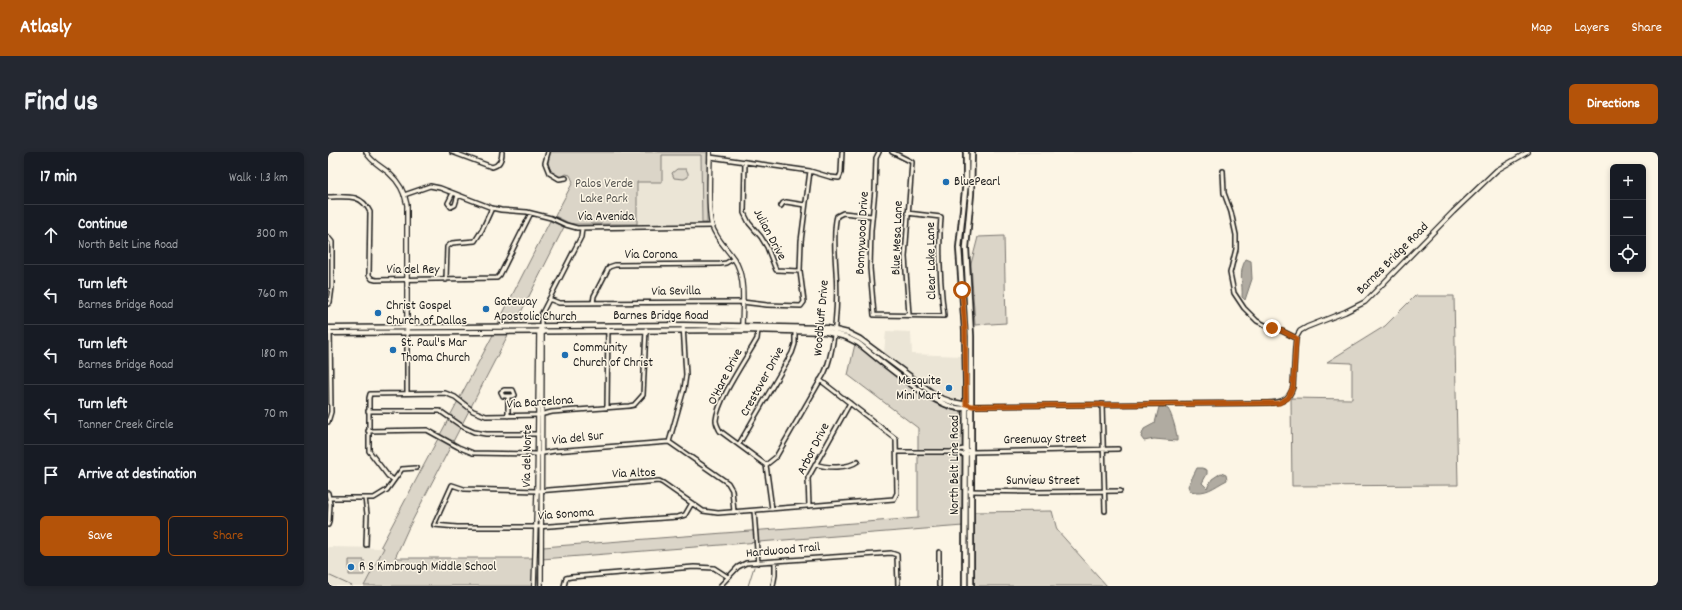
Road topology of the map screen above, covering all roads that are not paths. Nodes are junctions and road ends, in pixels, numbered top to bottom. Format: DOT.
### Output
graph roads {
  1 [pos="366,152"];
  2 [pos="452,152"];
  3 [pos="502,152"];
  4 [pos="548,152"];
  5 [pos="710,152"];
  6 [pos="842,152"];
  7 [pos="879,152"];
  8 [pos="892,152"];
  9 [pos="966,152"];
  10 [pos="972,152"];
  11 [pos="1528,152"];
  12 [pos="710,157"];
  13 [pos="745,162"];
  14 [pos="810,171"];
  15 [pos="1223,171"];
  16 [pos="566,178"];
  17 [pos="453,193"];
  18 [pos="404,195"];
  19 [pos="458,195"];
  20 [pos="328,197"];
  21 [pos="781,206"];
  22 [pos="805,206"];
  23 [pos="492,208"];
  24 [pos="531,213"];
  25 [pos="907,213"];
  26 [pos="872,216"];
  27 [pos="712,226"];
  28 [pos="582,228"];
  29 [pos="328,237"];
  30 [pos="959,248"];
  31 [pos="966,248"];
  32 [pos="733,259"];
  33 [pos="800,271"];
  34 [pos="407,280"];
  35 [pos="446,280"];
  36 [pos="549,300"];
  37 [pos="742,302"];
  38 [pos="593,303"];
  39 [pos="328,304"];
  40 [pos="909,315"];
  41 [pos="742,327"];
  42 [pos="607,328"];
  43 [pos="646,328"];
  44 [pos="683,328"];
  45 [pos="758,328"];
  46 [pos="796,329"];
  47 [pos="407,330"];
  48 [pos="541,330"];
  49 [pos="329,331"];
  50 [pos="833,331"];
  51 [pos="1296,338"];
  52 [pos="965,340"];
  53 [pos="971,340"];
  54 [pos="820,380"];
  55 [pos="407,393"];
  56 [pos="508,396"];
  57 [pos="850,403"];
  58 [pos="1102,404"];
  59 [pos="966,406"];
  60 [pos="972,406"];
  61 [pos="607,408"];
  62 [pos="368,412"];
  63 [pos="541,415"];
  64 [pos="508,416"];
  65 [pos="328,422"];
  66 [pos="368,431"];
  67 [pos="538,434"];
  68 [pos="669,442"];
  69 [pos="739,444"];
  70 [pos="966,449"];
  71 [pos="1103,449"];
  72 [pos="1118,449"];
  73 [pos="897,452"];
  74 [pos="950,452"];
  75 [pos="972,452"];
  76 [pos="540,454"];
  77 [pos="966,455"];
  78 [pos="858,461"];
  79 [pos="815,464"];
  80 [pos="766,465"];
  81 [pos="416,468"];
  82 [pos="394,480"];
  83 [pos="540,490"];
  84 [pos="968,491"];
  85 [pos="1104,491"];
  86 [pos="1120,491"];
  87 [pos="328,493"];
  88 [pos="329,498"];
  89 [pos="365,498"];
  90 [pos="692,503"];
  91 [pos="809,506"];
  92 [pos="772,509"];
  93 [pos="754,511"];
  94 [pos="1104,511"];
  95 [pos="734,512"];
  96 [pos="328,525"];
  97 [pos="434,525"];
  98 [pos="536,527"];
  99 [pos="541,527"];
  100 [pos="366,545"];
  101 [pos="939,552"];
  102 [pos="965,557"];
  103 [pos="971,557"];
  104 [pos="775,561"];
  105 [pos="758,563"];
  106 [pos="728,577"];
  107 [pos="534,586"];
  108 [pos="541,586"];
  109 [pos="564,586"];
  110 [pos="720,586"];
  111 [pos="773,586"];
  112 [pos="898,586"];
  113 [pos="939,586"];
  114 [pos="965,586"];
  115 [pos="971,586"];
  1 -- 18 [label="street"];
  2 -- 3 [label="street"];
  4 -- 16 [label="street"];
  5 -- 12 [label="street"];
  6 -- 14 [label="street"];
  7 -- 26 [label="street, Bonnywood Drive"];
  8 -- 25 [label="street, Blue Mesa Lane"];
  9 -- 30 [label="main road, North Belt Line Road"];
  10 -- 31 [label="main road, North Belt Line Road"];
  11 -- 51 [label="street, Barnes Bridge Road"];
  12 -- 13 [label="street"];
  12 -- 27 [label="street"];
  13 -- 14 [label="street"];
  13 -- 33 [label="street, Julian Drive"];
  14 -- 22 [label="street"];
  15 -- 51 [label="street"];
  17 -- 18 [label="street, Via Avenida"];
  17 -- 19 [label="street, Via Avenida"];
  17 -- 19 [label="street"];
  18 -- 34 [label="street"];
  19 -- 23 [label="street, Via Avenida"];
  20 -- 34 [label="street, Via del Rey"];
  21 -- 22 [label="street"];
  22 -- 33 [label="street"];
  23 -- 24 [label="street, Via Avenida"];
  23 -- 35 [label="street"];
  24 -- 28 [label="street, Via Avenida"];
  24 -- 35 [label="street, Via del Rey"];
  25 -- 40 [label="street, Blue Mesa Lane"];
  25 -- 40 [label="street, Clear Lake Lane"];
  26 -- 40 [label="street, Bonnywood Drive"];
  26 -- 50 [label="street, Woodbluff Drive"];
  27 -- 28 [label="street, Via Avenida"];
  27 -- 32 [label="street"];
  28 -- 36 [label="street, Via del Norte"];
  29 -- 39 [label="street"];
  30 -- 31 [label="main road"];
  30 -- 52 [label="main road, North Belt Line Road"];
  31 -- 53 [label="main road, North Belt Line Road"];
  32 -- 37 [label="street"];
  32 -- 38 [label="street, Via Corona"];
  33 -- 37 [label="street, Via Sevilla"];
  34 -- 35 [label="street, Via del Rey"];
  34 -- 47 [label="street"];
  36 -- 38 [label="street, Via Sevilla"];
  36 -- 48 [label="street, Via del Norte"];
  37 -- 38 [label="street, Via Sevilla"];
  37 -- 41 [label="street"];
  41 -- 44 [label="main road, Barnes Bridge Road"];
  41 -- 45 [label="main road, Barnes Bridge Road"];
  42 -- 43 [label="main road, Barnes Bridge Road"];
  42 -- 48 [label="main road, Barnes Bridge Road"];
  42 -- 61 [label="street"];
  43 -- 44 [label="main road, Barnes Bridge Road"];
  43 -- 61 [label="street, Via Barcelona"];
  44 -- 68 [label="street"];
  45 -- 46 [label="main road, Barnes Bridge Road"];
  45 -- 69 [label="street, O'Hare Drive"];
  46 -- 50 [label="main road, Barnes Bridge Road"];
  46 -- 69 [label="street, Crestover Drive"];
  47 -- 48 [label="main road, Barnes Bridge Road"];
  47 -- 49 [label="main road, Barnes Bridge Road"];
  47 -- 55 [label="street"];
  48 -- 63 [label="street, Via del Norte"];
  49 -- 65 [label="street"];
  50 -- 54 [label="street, Woodbluff Drive"];
  50 -- 59 [label="main road, Barnes Bridge Road"];
  51 -- 58 [label="street, Barnes Bridge Road"];
  52 -- 53 [label="main road"];
  52 -- 59 [label="main road, North Belt Line Road"];
  53 -- 60 [label="main road, North Belt Line Road"];
  54 -- 57 [label="street"];
  54 -- 80 [label="street, Woodbluff Drive"];
  55 -- 62 [label="street, Via Barcelona"];
  55 -- 64 [label="street, Via Barcelona"];
  56 -- 64 [label="street"];
  57 -- 73 [label="street"];
  57 -- 79 [label="street, Arbor Drive"];
  58 -- 60 [label="street, Barnes Bridge Road"];
  58 -- 71 [label="street"];
  59 -- 60 [label="main road, Barnes Bridge Road"];
  59 -- 70 [label="main road, North Belt Line Road"];
  60 -- 75 [label="main road, North Belt Line Road"];
  61 -- 63 [label="street, Via Barcelona"];
  62 -- 66 [label="street"];
  62 -- 67 [label="street"];
  63 -- 64 [label="street, Via Barcelona"];
  63 -- 67 [label="street, Via del Norte"];
  63 -- 76 [label="street, Via del Norte"];
  66 -- 76 [label="street, Via del Sur"];
  66 -- 82 [label="street"];
  67 -- 76 [label="street, Via del Norte"];
  68 -- 76 [label="street, Via del Sur"];
  68 -- 95 [label="street"];
  69 -- 80 [label="street, O'Hare Drive"];
  70 -- 74 [label="street"];
  70 -- 75 [label="street"];
  70 -- 77 [label="main road, North Belt Line Road"];
  71 -- 72 [label="street, Greenway Street"];
  71 -- 75 [label="street, Greenway Street"];
  71 -- 85 [label="street"];
  73 -- 74 [label="street"];
  73 -- 91 [label="street, Via Altos"];
  74 -- 77 [label="street"];
  75 -- 77 [label="street"];
  75 -- 84 [label="main road, North Belt Line Road"];
  76 -- 83 [label="street, Via del Norte"];
  77 -- 84 [label="main road, North Belt Line Road"];
  78 -- 79 [label="street"];
  79 -- 91 [label="street, Arbor Drive"];
  80 -- 92 [label="street"];
  81 -- 82 [label="street"];
  82 -- 89 [label="street"];
  83 -- 90 [label="street, Via Altos"];
  83 -- 97 [label="street, Via Altos"];
  83 -- 98 [label="street, Via del Norte"];
  83 -- 99 [label="street, Via del Norte"];
  84 -- 85 [label="street, Sunview Street"];
  84 -- 102 [label="main road, North Belt Line Road"];
  84 -- 103 [label="main road, North Belt Line Road"];
  85 -- 86 [label="street, Sunview Street"];
  85 -- 94 [label="street"];
  87 -- 88 [label="street"];
  88 -- 89 [label="street"];
  88 -- 96 [label="street"];
  89 -- 100 [label="street"];
  90 -- 95 [label="street, Via Altos"];
  90 -- 99 [label="street, Via Sonoma"];
  91 -- 92 [label="street, Via Altos"];
  92 -- 93 [label="street, Via Altos"];
  93 -- 95 [label="street, Via Altos"];
  93 -- 105 [label="street"];
  97 -- 98 [label="street, Via Sonoma"];
  98 -- 99 [label="street, Via Sonoma"];
  98 -- 107 [label="street, Via del Norte"];
  99 -- 108 [label="street, Via del Norte"];
  101 -- 113 [label="street"];
  102 -- 103 [label="main road"];
  102 -- 114 [label="main road, North Belt Line Road"];
  103 -- 115 [label="main road, North Belt Line Road"];
  104 -- 105 [label="street, Hardwood Trail"];
  104 -- 111 [label="street"];
  104 -- 112 [label="street, Hardwood Trail"];
  105 -- 106 [label="street, Hardwood Trail"];
  106 -- 109 [label="street"];
  106 -- 110 [label="street, Hardwood Trail"];
}
